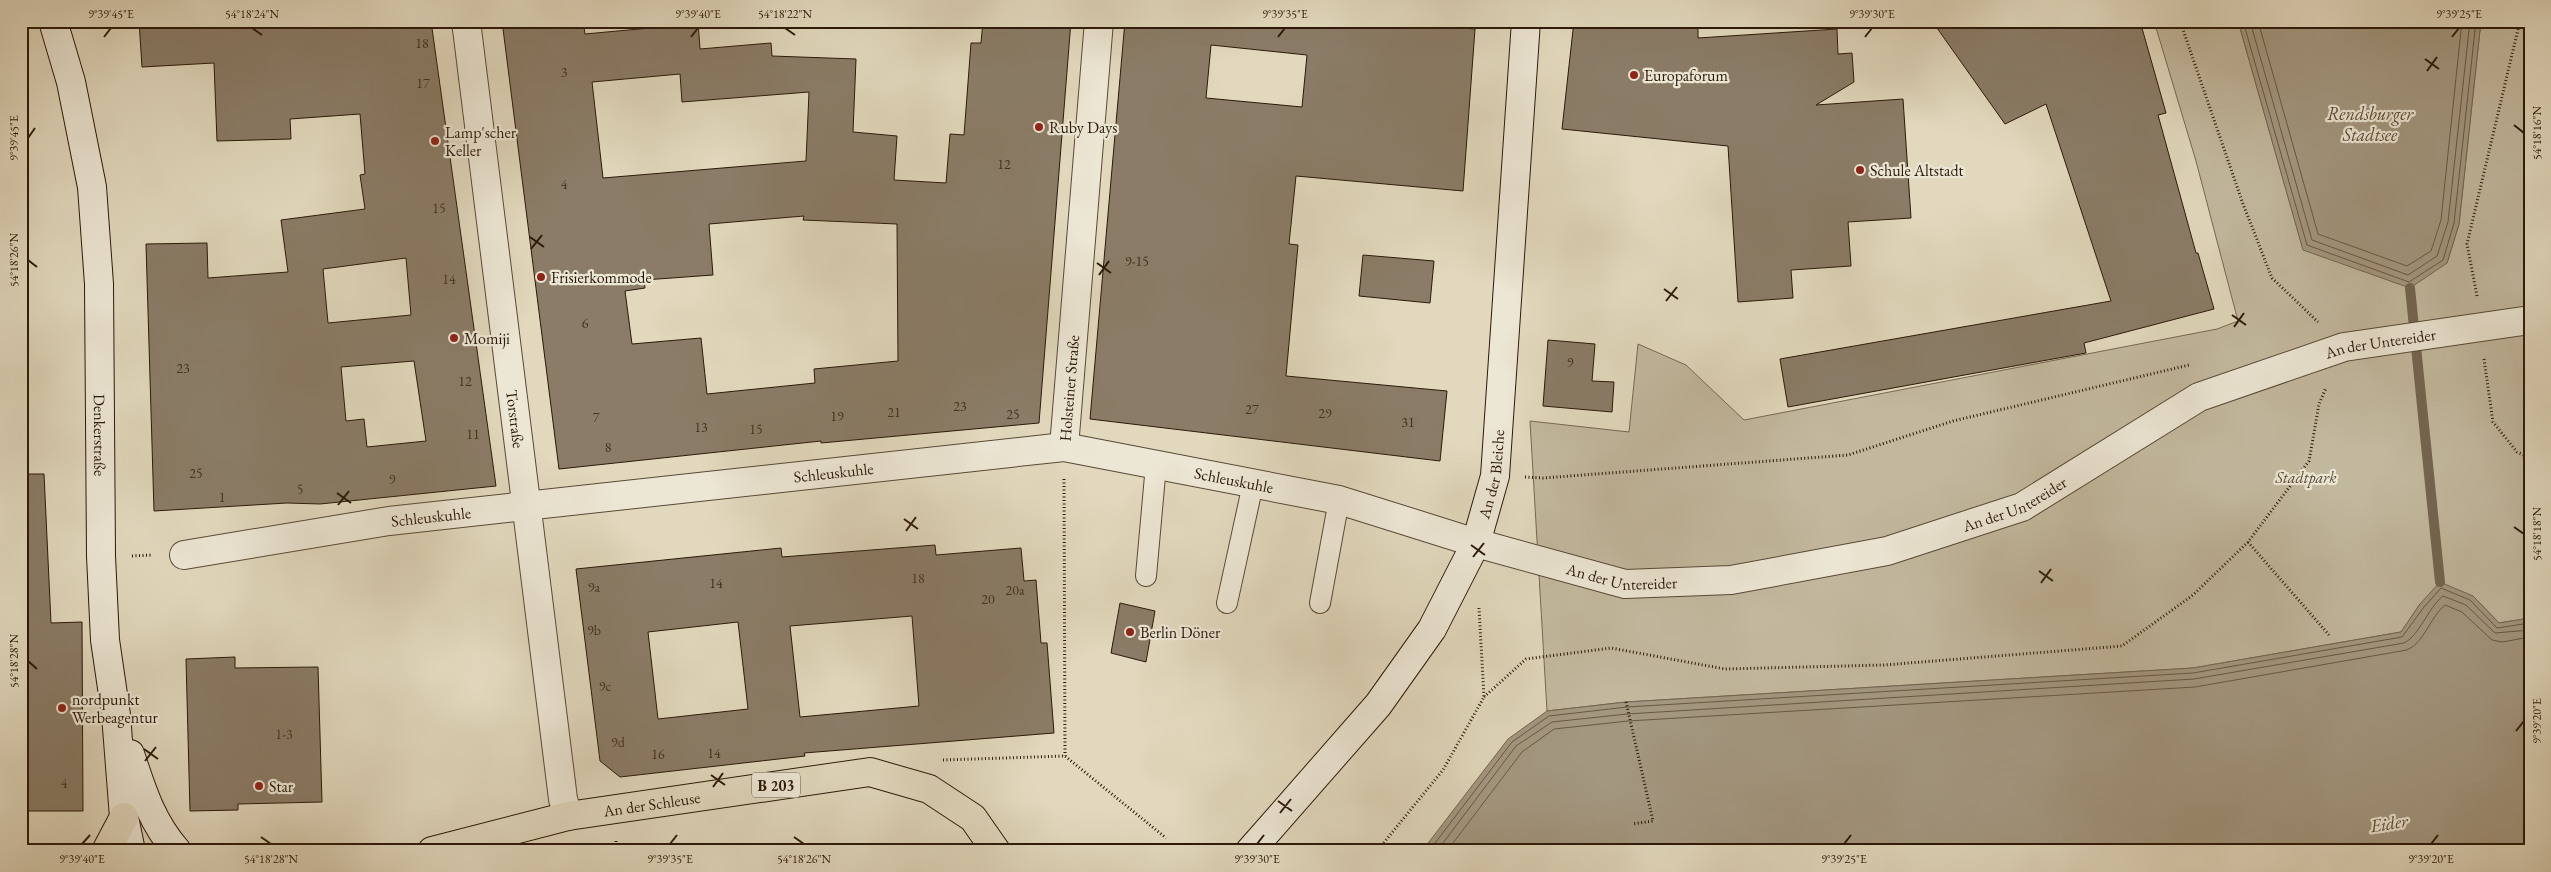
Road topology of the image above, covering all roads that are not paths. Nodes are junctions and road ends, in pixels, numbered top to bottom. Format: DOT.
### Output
graph roads {
  1 [pos="53,21"];
  2 [pos="466,21"];
  3 [pos="1098,21"];
  4 [pos="1526,21"];
  5 [pos="2530,320"];
  6 [pos="1064,447"];
  7 [pos="1156,465"];
  8 [pos="1252,484"];
  9 [pos="1339,500"];
  10 [pos="526,505"];
  11 [pos="1476,543"];
  12 [pos="184,555"];
  13 [pos="1146,576"];
  14 [pos="1227,603"];
  15 [pos="1320,603"];
  16 [pos="116,715"];
  17 [pos="568,816"];
  18 [pos="124,817"];
  19 [pos="973,818"];
  20 [pos="106,851"];
  21 [pos="132,851"];
  22 [pos="177,851"];
  23 [pos="432,851"];
  24 [pos="996,851"];
  25 [pos="1005,851"];
  26 [pos="1250,851"];
  1 -- 16 [label="street, Denkerstraße"];
  2 -- 10 [label="street, Torstraße"];
  3 -- 6 [label="street, Holsteiner Straße"];
  4 -- 11 [label="street, An der Bleiche"];
  5 -- 11 [label="street, An der Untereider"];
  6 -- 7 [label="street, Schleuskuhle"];
  6 -- 10 [label="street, Schleuskuhle"];
  7 -- 8 [label="street, Schleuskuhle"];
  7 -- 13 [label="lane"];
  8 -- 9 [label="street, Schleuskuhle"];
  8 -- 14 [label="lane"];
  9 -- 11 [label="street, Schleuskuhle"];
  9 -- 15 [label="lane"];
  10 -- 12 [label="street, Schleuskuhle"];
  10 -- 17 [label="street, Torstraße"];
  11 -- 26 [label="street, An der Bleiche"];
  16 -- 18 [label="street, Denkerstraße"];
  16 -- 22 [label="street"];
  17 -- 19 [label="main road, An der Schleuse / B 203"];
  17 -- 23 [label="main road, An der Schleuse / B 203"];
  18 -- 20 [label="main road"];
  18 -- 21 [label="street, Denkerstraße"];
  19 -- 24 [label="main road, An der Schleuse / B 203"];
  19 -- 25 [label="street"];
}
